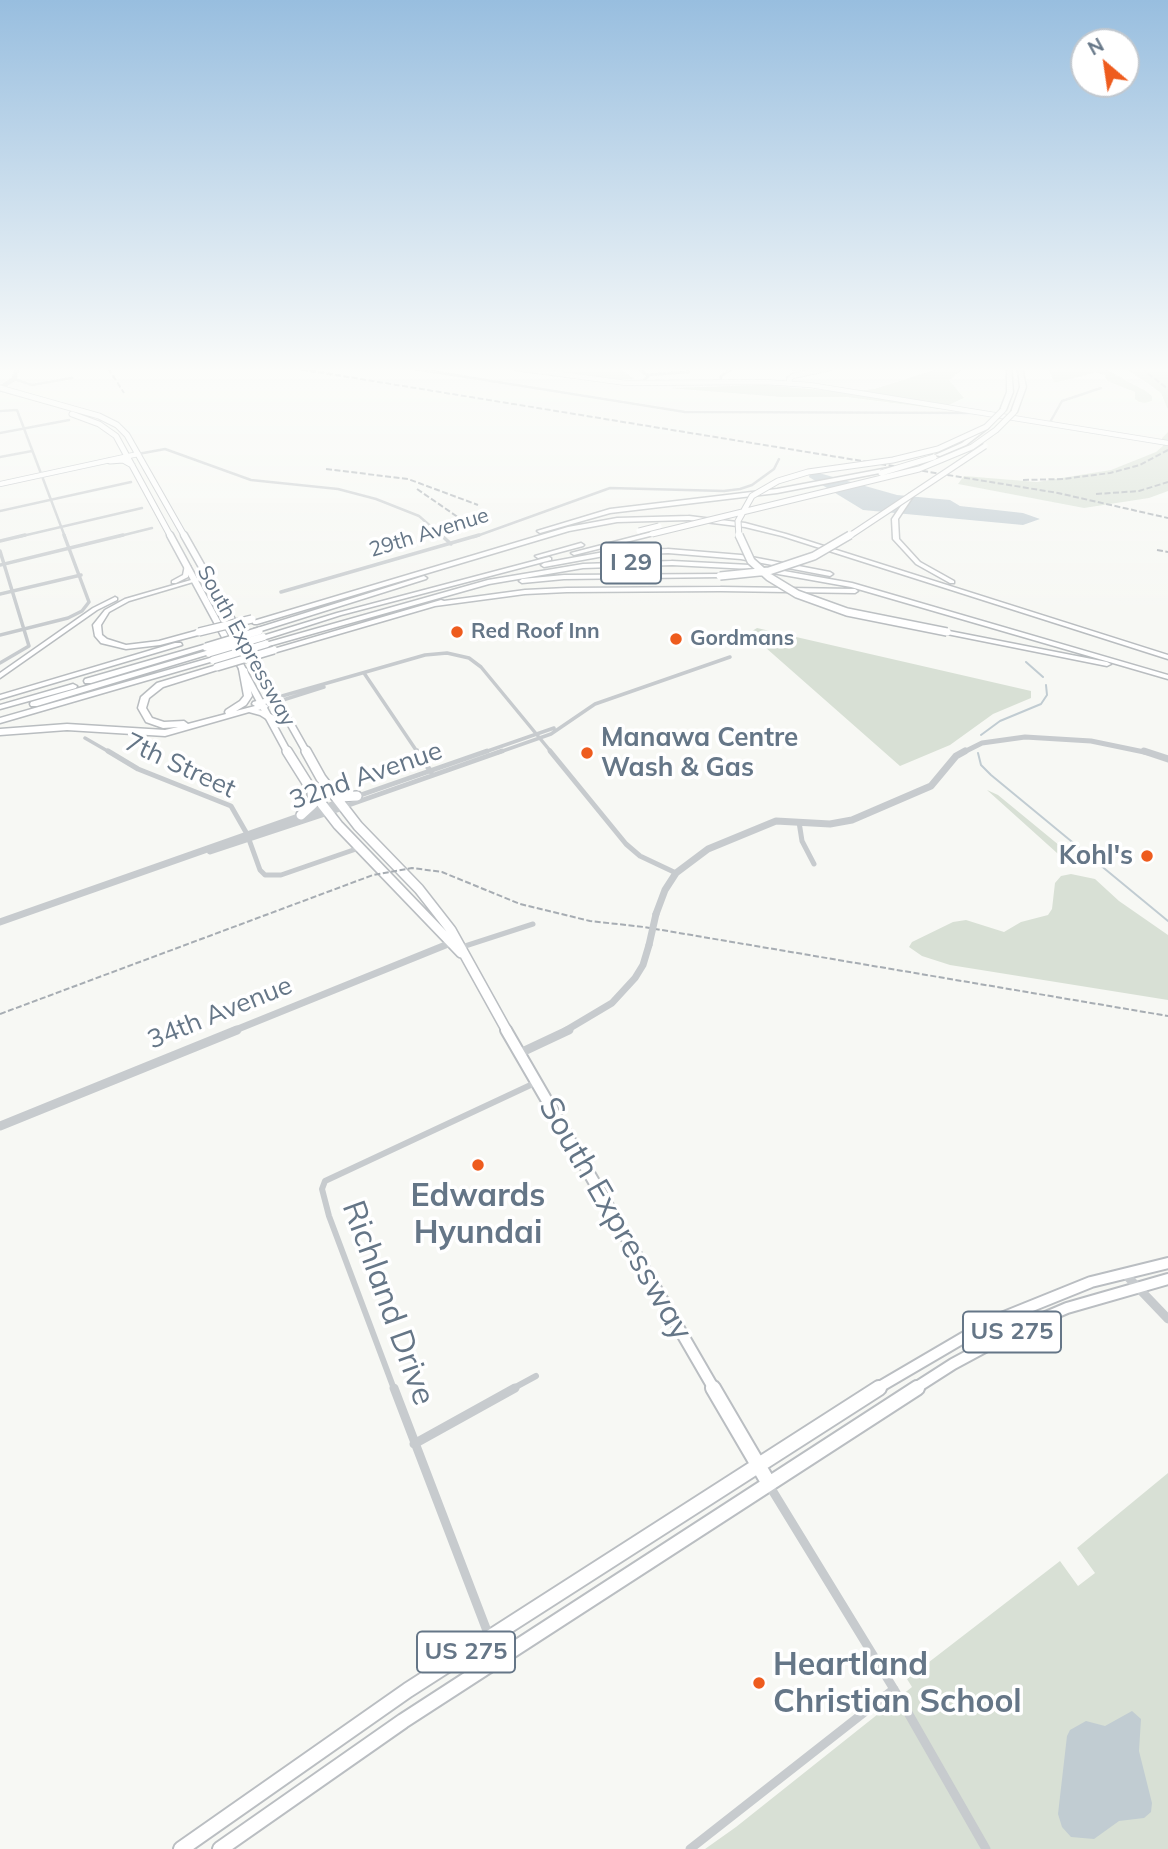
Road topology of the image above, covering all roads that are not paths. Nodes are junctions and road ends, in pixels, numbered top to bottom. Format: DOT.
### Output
graph roads {
  1 [pos="33,454"];
  2 [pos="121,454"];
  3 [pos="126,454"];
  4 [pos="138,454"];
  5 [pos="177,454"];
  6 [pos="920,454"];
  7 [pos="939,454"];
  8 [pos="954,454"];
  9 [pos="972,454"];
  10 [pos="129,459"];
  11 [pos="779,459"];
  12 [pos="112,460"];
  13 [pos="897,468"];
  14 [pos="41,475"];
  15 [pos="131,482"];
  16 [pos="0,484"];
  17 [pos="912,494"];
  18 [pos="51,500"];
  19 [pos="142,508"];
  20 [pos="0,511"];
  21 [pos="640,518"];
  22 [pos="61,527"];
  23 [pos="152,528"];
  24 [pos="0,541"];
  25 [pos="451,544"];
  26 [pos="70,548"];
  27 [pos="0,551"];
  28 [pos="2,564"];
  29 [pos="187,566"];
  30 [pos="435,568"];
  31 [pos="81,575"];
  32 [pos="207,577"];
  33 [pos="612,577"];
  34 [pos="470,579"];
  35 [pos="195,580"];
  36 [pos="163,588"];
  37 [pos="200,590"];
  38 [pos="12,592"];
  39 [pos="281,592"];
  40 [pos="0,594"];
  41 [pos="436,604"];
  42 [pos="930,606"];
  43 [pos="958,614"];
  44 [pos="334,624"];
  45 [pos="1063,624"];
  46 [pos="24,629"];
  47 [pos="258,630"];
  48 [pos="0,635"];
  49 [pos="200,635"];
  50 [pos="29,646"];
  51 [pos="211,657"];
  52 [pos="730,657"];
  53 [pos="1168,657"];
  54 [pos="0,663"];
  55 [pos="243,670"];
  56 [pos="363,673"];
  57 [pos="0,676"];
  58 [pos="1168,679"];
  59 [pos="0,697"];
  60 [pos="276,700"];
  61 [pos="263,704"];
  62 [pos="0,707"];
  63 [pos="0,714"];
  64 [pos="228,715"];
  65 [pos="271,718"];
  66 [pos="0,721"];
  67 [pos="0,732"];
  68 [pos="537,736"];
  69 [pos="85,738"];
  70 [pos="1168,759"];
  71 [pos="432,773"];
  72 [pos="310,788"];
  73 [pos="328,788"];
  74 [pos="357,796"];
  75 [pos="340,805"];
  76 [pos="325,809"];
  77 [pos="301,815"];
  78 [pos="799,820"];
  79 [pos="248,836"];
  80 [pos="359,848"];
  81 [pos="814,864"];
  82 [pos="676,873"];
  83 [pos="0,922"];
  84 [pos="533,924"];
  85 [pos="457,947"];
  86 [pos="520,1053"];
  87 [pos="537,1082"];
  88 [pos="0,1126"];
  89 [pos="1168,1263"];
  90 [pos="1125,1274"];
  91 [pos="1168,1279"];
  92 [pos="1136,1287"];
  93 [pos="1168,1319"];
  94 [pos="536,1376"];
  95 [pos="414,1444"];
  96 [pos="757,1464"];
  97 [pos="768,1482"];
  98 [pos="489,1637"];
  99 [pos="498,1659"];
  100 [pos="894,1689"];
  101 [pos="181,1849"];
  102 [pos="220,1849"];
  103 [pos="690,1849"];
  104 [pos="986,1849"];
  1 -- 14 [label="street"];
  2 -- 12 [label="main road"];
  3 -- 10 [label="main road, South Expressway"];
  4 -- 10 [label="main road"];
  4 -- 32 [label="main road, South Expressway"];
  5 -- 25 [label="street"];
  6 -- 58 [label="highway, bridge"];
  7 -- 13 [label="highway, bridge"];
  8 -- 34 [label="highway, bridge"];
  9 -- 17 [label="highway, bridge"];
  10 -- 12 [label="main road"];
  10 -- 12 [label="main road"];
  10 -- 29 [label="main road, South Expressway"];
  11 -- 25 [label="street, 29th Avenue"];
  12 -- 14 [label="main road"];
  13 -- 30 [label="highway, bridge"];
  13 -- 47 [label="highway, bridge"];
  14 -- 16 [label="main road"];
  14 -- 18 [label="street"];
  15 -- 18 [label="street"];
  17 -- 33 [label="highway, bridge"];
  17 -- 45 [label="highway, bridge"];
  18 -- 20 [label="street"];
  18 -- 22 [label="street"];
  19 -- 22 [label="street"];
  21 -- 30 [label="highway, I 29"];
  21 -- 45 [label="highway, I 29"];
  21 -- 47 [label="highway"];
  22 -- 24 [label="street"];
  22 -- 26 [label="street"];
  23 -- 26 [label="street"];
  25 -- 39 [label="street, 29th Avenue"];
  26 -- 28 [label="street"];
  26 -- 31 [label="street"];
  27 -- 28 [label="street"];
  28 -- 38 [label="street"];
  29 -- 35 [label="main road, South Expressway"];
  29 -- 36 [label="highway"];
  30 -- 47 [label="highway, I 29"];
  31 -- 38 [label="street"];
  31 -- 46 [label="street"];
  32 -- 35 [label="highway"];
  32 -- 60 [label="main road, South Expressway"];
  33 -- 41 [label="highway"];
  33 -- 44 [label="highway"];
  34 -- 43 [label="highway"];
  34 -- 47 [label="highway"];
  35 -- 36 [label="highway"];
  35 -- 37 [label="main road, South Expressway"];
  36 -- 37 [label="highway"];
  36 -- 49 [label="highway"];
  36 -- 57 [label="highway"];
  37 -- 55 [label="main road, South Expressway"];
  38 -- 40 [label="street"];
  38 -- 46 [label="street"];
  41 -- 42 [label="highway"];
  41 -- 51 [label="highway, bridge"];
  42 -- 43 [label="highway, I 29"];
  42 -- 44 [label="highway, I 29"];
  43 -- 58 [label="highway, I 29"];
  44 -- 47 [label="highway, I 29"];
  45 -- 53 [label="highway, I 29"];
  46 -- 48 [label="street"];
  46 -- 50 [label="street"];
  47 -- 49 [label="highway, I 29, bridge"];
  47 -- 51 [label="highway, I 29, bridge"];
  47 -- 51 [label="highway, bridge"];
  49 -- 59 [label="highway, I 29"];
  50 -- 54 [label="street"];
  51 -- 62 [label="highway"];
  51 -- 63 [label="highway"];
  51 -- 64 [label="highway"];
  51 -- 66 [label="highway, I 29"];
  52 -- 68 [label="street, 32nd Avenue"];
  55 -- 61 [label="main road, South Expressway"];
  55 -- 64 [label="highway"];
  56 -- 60 [label="street"];
  56 -- 68 [label="street"];
  56 -- 71 [label="street"];
  60 -- 61 [label="highway"];
  60 -- 73 [label="main road, South Expressway"];
  61 -- 64 [label="highway"];
  61 -- 65 [label="main road, South Expressway"];
  64 -- 65 [label="highway"];
  64 -- 67 [label="highway"];
  65 -- 72 [label="main road, South Expressway"];
  68 -- 71 [label="street, 32nd Avenue"];
  68 -- 82 [label="street"];
  69 -- 79 [label="street, 7th Street"];
  70 -- 78 [label="street"];
  71 -- 74 [label="street, 32nd Avenue"];
  71 -- 75 [label="street, 32nd Avenue"];
  72 -- 76 [label="main road, South Expressway"];
  72 -- 77 [label="main road"];
  73 -- 74 [label="main road"];
  73 -- 75 [label="main road, South Expressway"];
  74 -- 75 [label="street, 32nd Avenue"];
  75 -- 76 [label="street, 32nd Avenue"];
  75 -- 85 [label="main road, South Expressway"];
  76 -- 77 [label="street, 32nd Avenue"];
  76 -- 79 [label="street, 32nd Avenue"];
  76 -- 80 [label="main road, South Expressway"];
  77 -- 79 [label="street, 32nd Avenue"];
  78 -- 81 [label="street"];
  78 -- 82 [label="street"];
  79 -- 80 [label="street, 7th Street"];
  79 -- 83 [label="street, 32nd Avenue"];
  80 -- 85 [label="main road, South Expressway"];
  82 -- 86 [label="street, bridge"];
  84 -- 85 [label="street"];
  85 -- 86 [label="main road, South Expressway"];
  85 -- 88 [label="street, 34th Avenue"];
  86 -- 87 [label="main road, South Expressway"];
  87 -- 95 [label="street, Richland Drive"];
  87 -- 96 [label="main road, South Expressway"];
  89 -- 90 [label="main road, US 275"];
  90 -- 92 [label="street"];
  90 -- 96 [label="main road, US 275"];
  91 -- 92 [label="main road, US 275"];
  92 -- 93 [label="street"];
  92 -- 97 [label="main road, US 275"];
  94 -- 95 [label="street"];
  95 -- 98 [label="street, Richland Drive"];
  96 -- 97 [label="main road, South Expressway"];
  96 -- 98 [label="main road, US 275"];
  97 -- 99 [label="main road, US 275"];
  97 -- 100 [label="street"];
  98 -- 99 [label="street, Richland Drive"];
  98 -- 101 [label="main road, US 275"];
  99 -- 102 [label="main road, US 275"];
  100 -- 103 [label="street"];
  100 -- 104 [label="street"];
}
